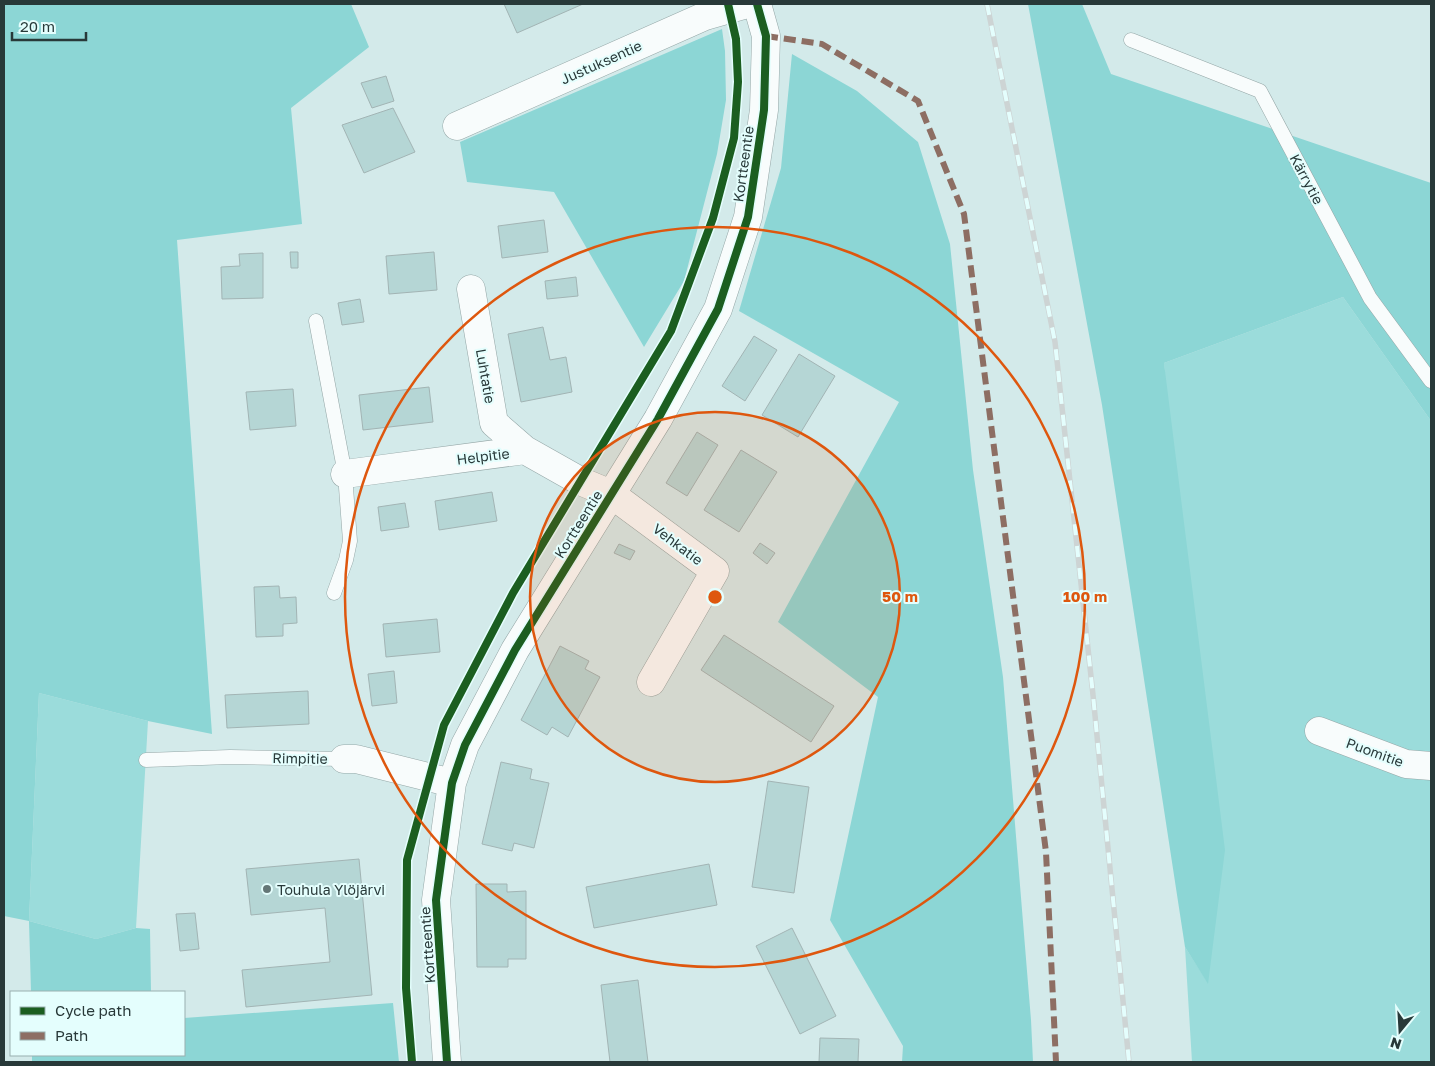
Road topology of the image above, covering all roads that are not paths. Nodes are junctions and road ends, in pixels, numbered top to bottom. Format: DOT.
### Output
graph roads {
  1 [pos="747,4"];
  2 [pos="757,4"];
  3 [pos="1131,40"];
  4 [pos="457,126"];
  5 [pos="471,289"];
  6 [pos="316,321"];
  7 [pos="1431,381"];
  8 [pos="525,450"];
  9 [pos="345,474"];
  10 [pos="612,494"];
  11 [pos="334,593"];
  12 [pos="651,682"];
  13 [pos="1319,731"];
  14 [pos="344,759"];
  15 [pos="146,760"];
  16 [pos="1431,766"];
  17 [pos="452,784"];
  18 [pos="447,1062"];
  1 -- 4 [label="street, Justuksentie"];
  2 -- 10 [label="street, Kortteentie"];
  3 -- 7 [label="lane, Kärrytie"];
  5 -- 8 [label="street, Luhtatie"];
  6 -- 9 [label="lane"];
  8 -- 9 [label="street, Helpitie"];
  8 -- 10 [label="street, Helpitie"];
  9 -- 11 [label="lane"];
  10 -- 12 [label="street, Vehkatie"];
  10 -- 17 [label="street, Kortteentie"];
  13 -- 16 [label="street, Puomitie"];
  14 -- 15 [label="lane, Rimpitie"];
  14 -- 17 [label="street, Rimpitie"];
  17 -- 18 [label="street, Kortteentie"];
}
